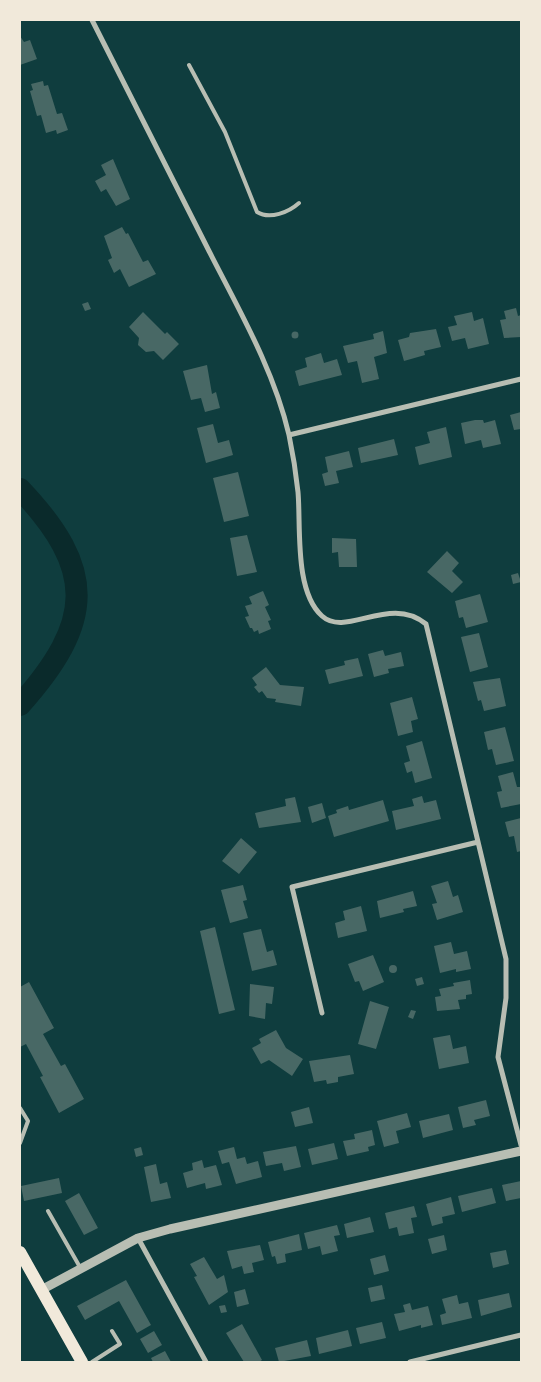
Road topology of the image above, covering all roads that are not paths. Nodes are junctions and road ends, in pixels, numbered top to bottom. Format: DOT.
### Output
graph roads {
  1 [pos="92,20"];
  2 [pos="189,65"];
  3 [pos="299,203"];
  4 [pos="521,379"];
  5 [pos="288,435"];
  6 [pos="478,842"];
  7 [pos="322,1013"];
  8 [pos="20,1108"];
  9 [pos="20,1143"];
  10 [pos="521,1145"];
  11 [pos="521,1151"];
  12 [pos="48,1211"];
  13 [pos="138,1238"];
  14 [pos="20,1252"];
  15 [pos="81,1269"];
  16 [pos="43,1289"];
  17 [pos="112,1331"];
  18 [pos="521,1336"];
  19 [pos="82,1362"];
  20 [pos="92,1362"];
  21 [pos="206,1362"];
  22 [pos="410,1362"];
  1 -- 5 [label="street"];
  2 -- 3 [label="lane"];
  4 -- 5 [label="street"];
  5 -- 6 [label="street"];
  6 -- 7 [label="street"];
  6 -- 10 [label="street"];
  8 -- 9 [label="lane"];
  11 -- 13 [label="street"];
  12 -- 15 [label="lane"];
  13 -- 15 [label="street"];
  13 -- 21 [label="street"];
  14 -- 16 [label="main road"];
  15 -- 16 [label="street"];
  16 -- 19 [label="main road"];
  17 -- 20 [label="lane"];
  18 -- 22 [label="street"];
}
